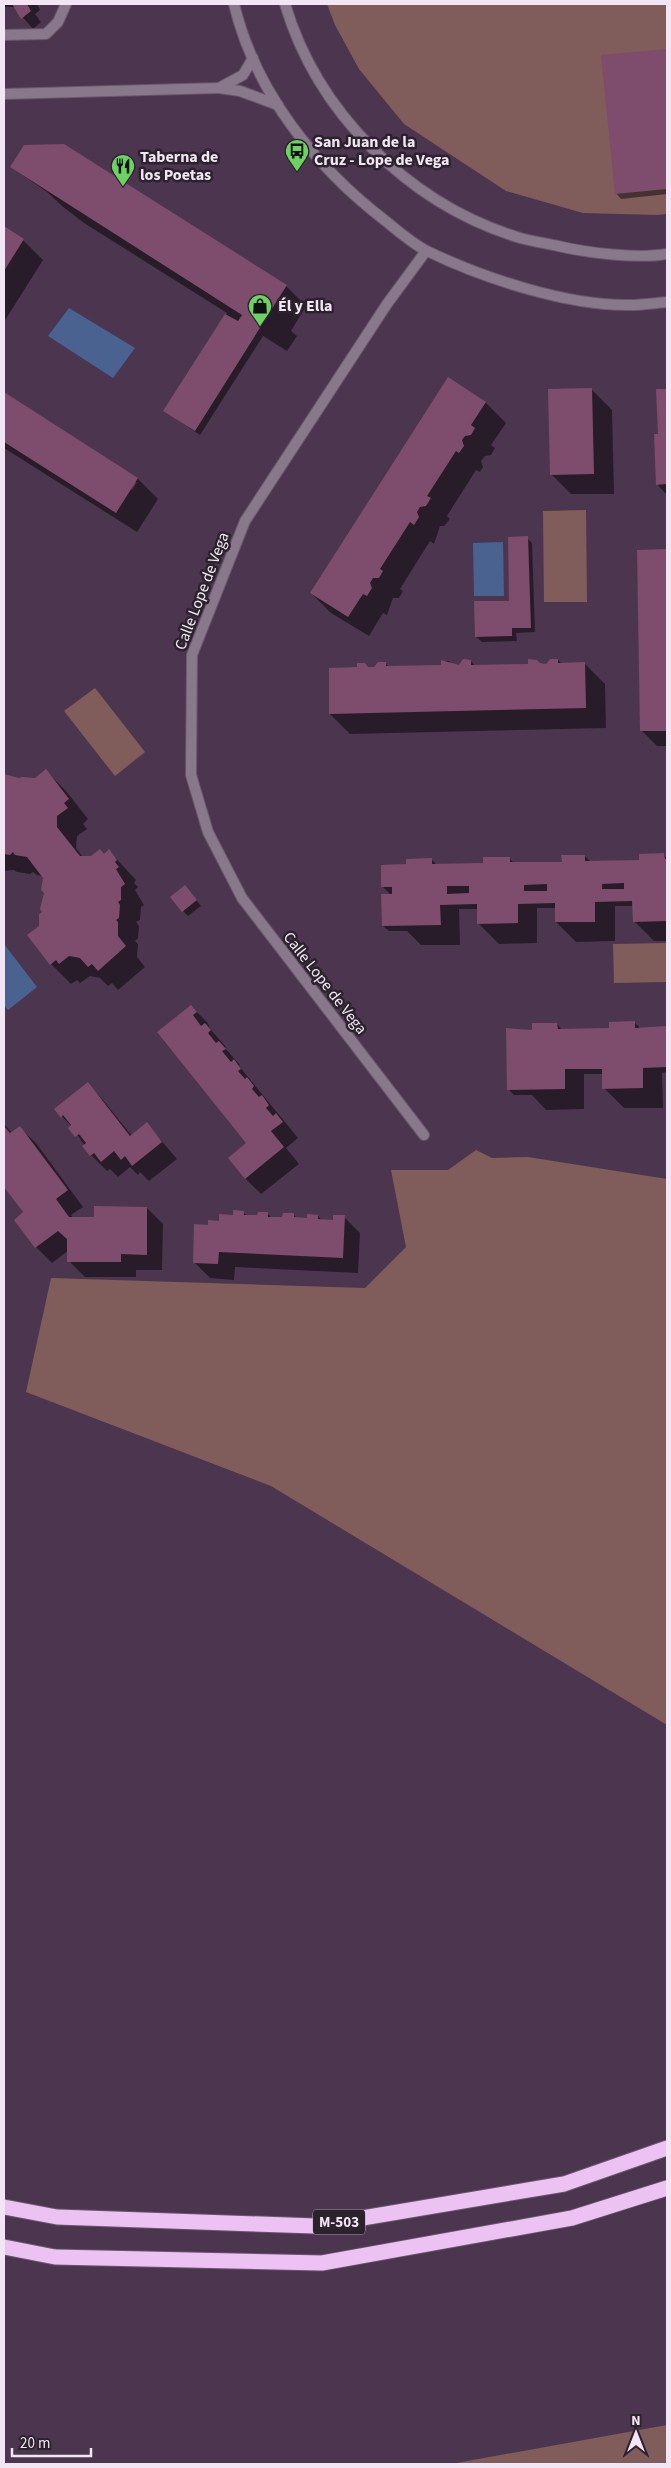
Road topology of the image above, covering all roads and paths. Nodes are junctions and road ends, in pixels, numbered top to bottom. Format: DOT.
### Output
graph roads {
  1 [pos="66,4"];
  2 [pos="234,4"];
  3 [pos="285,4"];
  4 [pos="4,35"];
  5 [pos="253,58"];
  6 [pos="219,88"];
  7 [pos="4,94"];
  8 [pos="278,105"];
  9 [pos="426,250"];
  10 [pos="667,254"];
  11 [pos="667,302"];
  12 [pos="424,1136"];
  13 [pos="667,2148"];
  14 [pos="667,2188"];
  15 [pos="4,2207"];
  16 [pos="4,2247"];
  1 -- 4 [label="street"];
  2 -- 5 [label="street"];
  3 -- 10 [label="street"];
  5 -- 6 [label="street"];
  5 -- 8 [label="street"];
  6 -- 7 [label="street"];
  6 -- 8 [label="street"];
  8 -- 9 [label="street"];
  9 -- 11 [label="street"];
  9 -- 12 [label="street, Calle Lope de Vega"];
  13 -- 15 [label="highway, M-503"];
  14 -- 16 [label="highway, M-503"];
}
